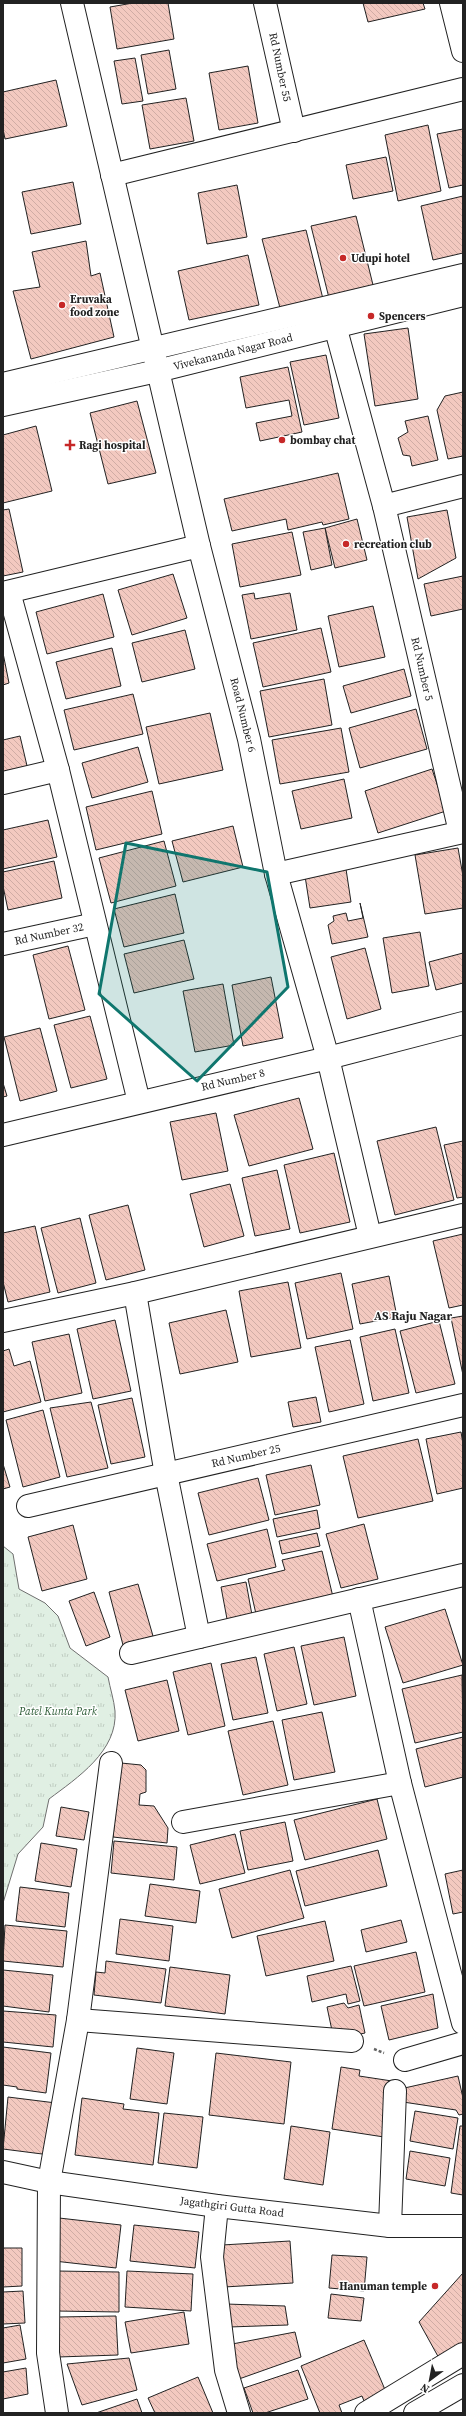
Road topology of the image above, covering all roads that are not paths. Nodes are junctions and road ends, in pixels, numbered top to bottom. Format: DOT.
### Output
graph roads {
  1 [pos="72,3"];
  2 [pos="265,3"];
  3 [pos="451,3"];
  4 [pos="463,51"];
  5 [pos="463,89"];
  6 [pos="294,131"];
  7 [pos="112,175"];
  8 [pos="463,274"];
  9 [pos="463,295"];
  10 [pos="335,326"];
  11 [pos="152,348"];
  12 [pos="157,371"];
  13 [pos="3,384"];
  14 [pos="3,404"];
  15 [pos="463,486"];
  16 [pos="384,506"];
  17 [pos="199,546"];
  18 [pos="6,592"];
  19 [pos="58,770"];
  20 [pos="3,783"];
  21 [pos="462,832"];
  22 [pos="276,874"];
  23 [pos="95,924"];
  24 [pos="3,944"];
  25 [pos="463,1023"];
  26 [pos="328,1058"];
  27 [pos="139,1102"];
  28 [pos="3,1135"];
  29 [pos="463,1215"];
  30 [pos="370,1236"];
  31 [pos="135,1293"];
  32 [pos="3,1321"];
  33 [pos="463,1405"];
  34 [pos="166,1475"];
  35 [pos="28,1506"];
  36 [pos="463,1575"];
  37 [pos="359,1599"];
  38 [pos="199,1637"];
  39 [pos="131,1653"];
  40 [pos="111,1763"];
  41 [pos="400,1783"];
  42 [pos="183,1822"];
  43 [pos="78,2020"];
  44 [pos="463,2023"];
  45 [pos="352,2041"];
  46 [pos="463,2043"];
  47 [pos="405,2060"];
  48 [pos="395,2090"];
  49 [pos="3,2172"];
  50 [pos="50,2182"];
  51 [pos="217,2206"];
  52 [pos="390,2226"];
  53 [pos="463,2226"];
  54 [pos="463,2354"];
  55 [pos="463,2385"];
  56 [pos="57,2413"];
  57 [pos="239,2413"];
  58 [pos="366,2413"];
  59 [pos="415,2413"];
  1 -- 7 [label="street, Road Number 6"];
  2 -- 6 [label="street, Rd Number 55"];
  3 -- 4 [label="street"];
  5 -- 6 [label="street"];
  6 -- 7 [label="street"];
  7 -- 11 [label="street, Road Number 6"];
  8 -- 11 [label="street, Vivekananda Nagar Road"];
  9 -- 10 [label="street, Vivekananda Nagar Road"];
  10 -- 12 [label="street, Vivekananda Nagar Road"];
  10 -- 16 [label="street, Rd Number 5"];
  11 -- 12 [label="street, Road Number 6"];
  11 -- 13 [label="street, Vivekananda Nagar Road"];
  12 -- 14 [label="street, Vivekananda Nagar Road"];
  12 -- 17 [label="street, Road Number 6"];
  15 -- 16 [label="street"];
  16 -- 21 [label="street, Rd Number 5"];
  17 -- 18 [label="street"];
  17 -- 22 [label="street, Road Number 6"];
  18 -- 19 [label="street"];
  19 -- 20 [label="street"];
  19 -- 23 [label="street"];
  21 -- 22 [label="street"];
  22 -- 26 [label="street, Road Number 6"];
  23 -- 24 [label="street, Rd Number 32"];
  23 -- 27 [label="street"];
  25 -- 26 [label="street, Rd Number 8"];
  26 -- 27 [label="street, Rd Number 8"];
  26 -- 30 [label="street, Road Number 6"];
  27 -- 28 [label="street, Rd Number 8"];
  29 -- 30 [label="street"];
  30 -- 31 [label="street"];
  31 -- 32 [label="street"];
  31 -- 34 [label="street"];
  33 -- 34 [label="street, Rd Number 25"];
  34 -- 35 [label="street, Rd Number 25"];
  34 -- 38 [label="street"];
  36 -- 37 [label="street"];
  37 -- 38 [label="street"];
  37 -- 41 [label="street"];
  38 -- 39 [label="street"];
  40 -- 43 [label="street"];
  41 -- 42 [label="street"];
  41 -- 44 [label="street"];
  43 -- 45 [label="street"];
  43 -- 50 [label="street"];
  46 -- 47 [label="street"];
  48 -- 52 [label="street"];
  49 -- 50 [label="street, Jagathgiri Gutta Road"];
  50 -- 51 [label="street, Jagathgiri Gutta Road"];
  50 -- 56 [label="street"];
  51 -- 52 [label="street, Jagathgiri Gutta Road"];
  51 -- 57 [label="street"];
  52 -- 53 [label="street, Jagathgiri Gutta Road"];
  54 -- 58 [label="street"];
  55 -- 59 [label="street"];
}
